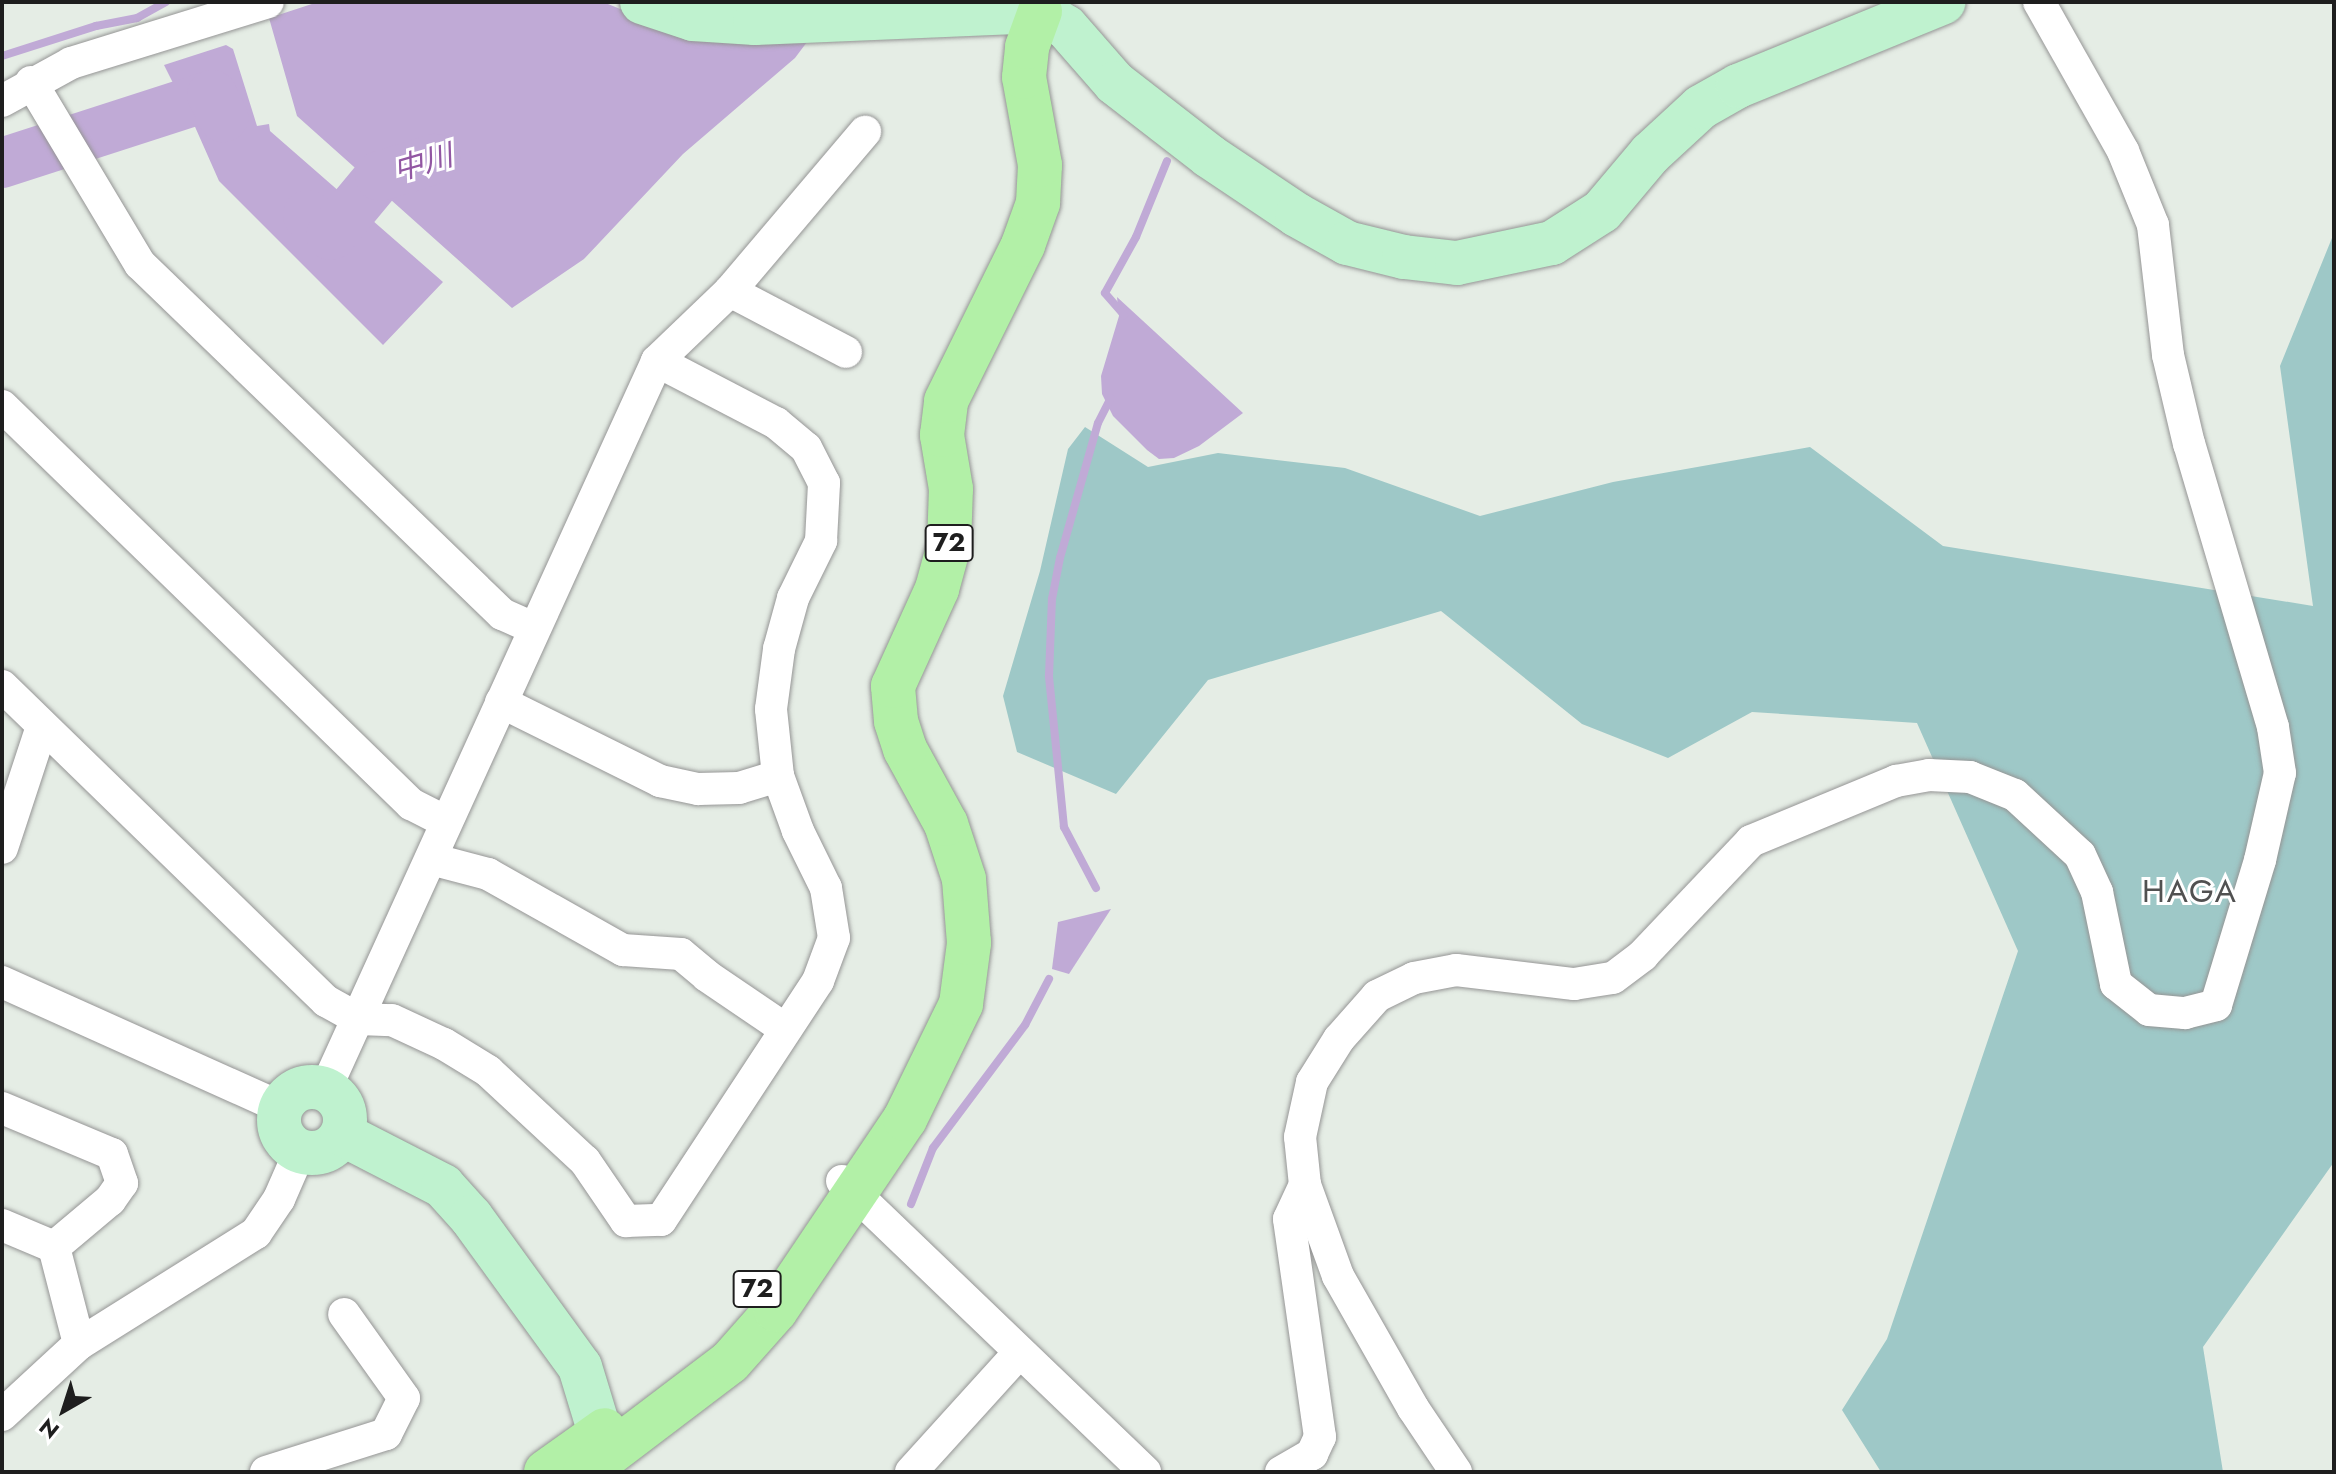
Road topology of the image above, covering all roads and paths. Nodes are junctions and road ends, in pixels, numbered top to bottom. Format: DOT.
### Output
graph roads {
  1 [pos="268,2"];
  2 [pos="642,2"];
  3 [pos="1944,2"];
  4 [pos="2039,2"];
  5 [pos="1042,7"];
  6 [pos="31,82"];
  7 [pos="2,101"];
  8 [pos="865,132"];
  9 [pos="730,291"];
  10 [pos="846,352"];
  11 [pos="657,361"];
  12 [pos="2,406"];
  13 [pos="533,628"];
  14 [pos="2,686"];
  15 [pos="501,702"];
  16 [pos="42,726"];
  17 [pos="778,776"];
  18 [pos="445,821"];
  19 [pos="2,848"];
  20 [pos="431,859"];
  21 [pos="2,982"];
  22 [pos="358,1019"];
  23 [pos="785,1029"];
  24 [pos="325,1090"];
  25 [pos="2,1108"];
  26 [pos="282,1108"];
  27 [pos="342,1134"];
  28 [pos="300,1151"];
  29 [pos="1305,1185"];
  30 [pos="848,1186"];
  31 [pos="2,1225"];
  32 [pos="54,1247"];
  33 [pos="344,1314"];
  34 [pos="79,1344"];
  35 [pos="1020,1352"];
  36 [pos="2,1415"];
  37 [pos="599,1452"];
  38 [pos="1139,1470"];
  39 [pos="266,1472"];
  40 [pos="546,1472"];
  41 [pos="911,1472"];
  42 [pos="1281,1472"];
  43 [pos="1456,1472"];
  1 -- 6 [label="street"];
  2 -- 5 [label="main road"];
  3 -- 5 [label="main road"];
  4 -- 29 [label="street"];
  5 -- 30 [label="main road, 72"];
  6 -- 7 [label="street"];
  6 -- 13 [label="street"];
  8 -- 9 [label="street"];
  9 -- 10 [label="street"];
  9 -- 11 [label="street"];
  11 -- 13 [label="street"];
  11 -- 17 [label="street"];
  12 -- 18 [label="street"];
  13 -- 15 [label="street"];
  14 -- 16 [label="street"];
  15 -- 17 [label="street"];
  15 -- 18 [label="street"];
  16 -- 19 [label="street"];
  16 -- 22 [label="street"];
  17 -- 23 [label="street"];
  18 -- 20 [label="street"];
  20 -- 22 [label="street"];
  20 -- 23 [label="street"];
  21 -- 26 [label="street"];
  22 -- 23 [label="street"];
  22 -- 24 [label="street"];
  24 -- 26 [label="main road"];
  24 -- 27 [label="main road"];
  25 -- 32 [label="street"];
  26 -- 28 [label="main road"];
  27 -- 28 [label="main road"];
  27 -- 37 [label="main road"];
  28 -- 34 [label="street"];
  29 -- 42 [label="street"];
  29 -- 43 [label="street"];
  30 -- 35 [label="street"];
  30 -- 37 [label="main road, 72"];
  31 -- 32 [label="street"];
  32 -- 34 [label="street"];
  33 -- 39 [label="street"];
  34 -- 36 [label="street"];
  35 -- 38 [label="street"];
  35 -- 41 [label="street"];
  37 -- 40 [label="main road, 72"];
}
